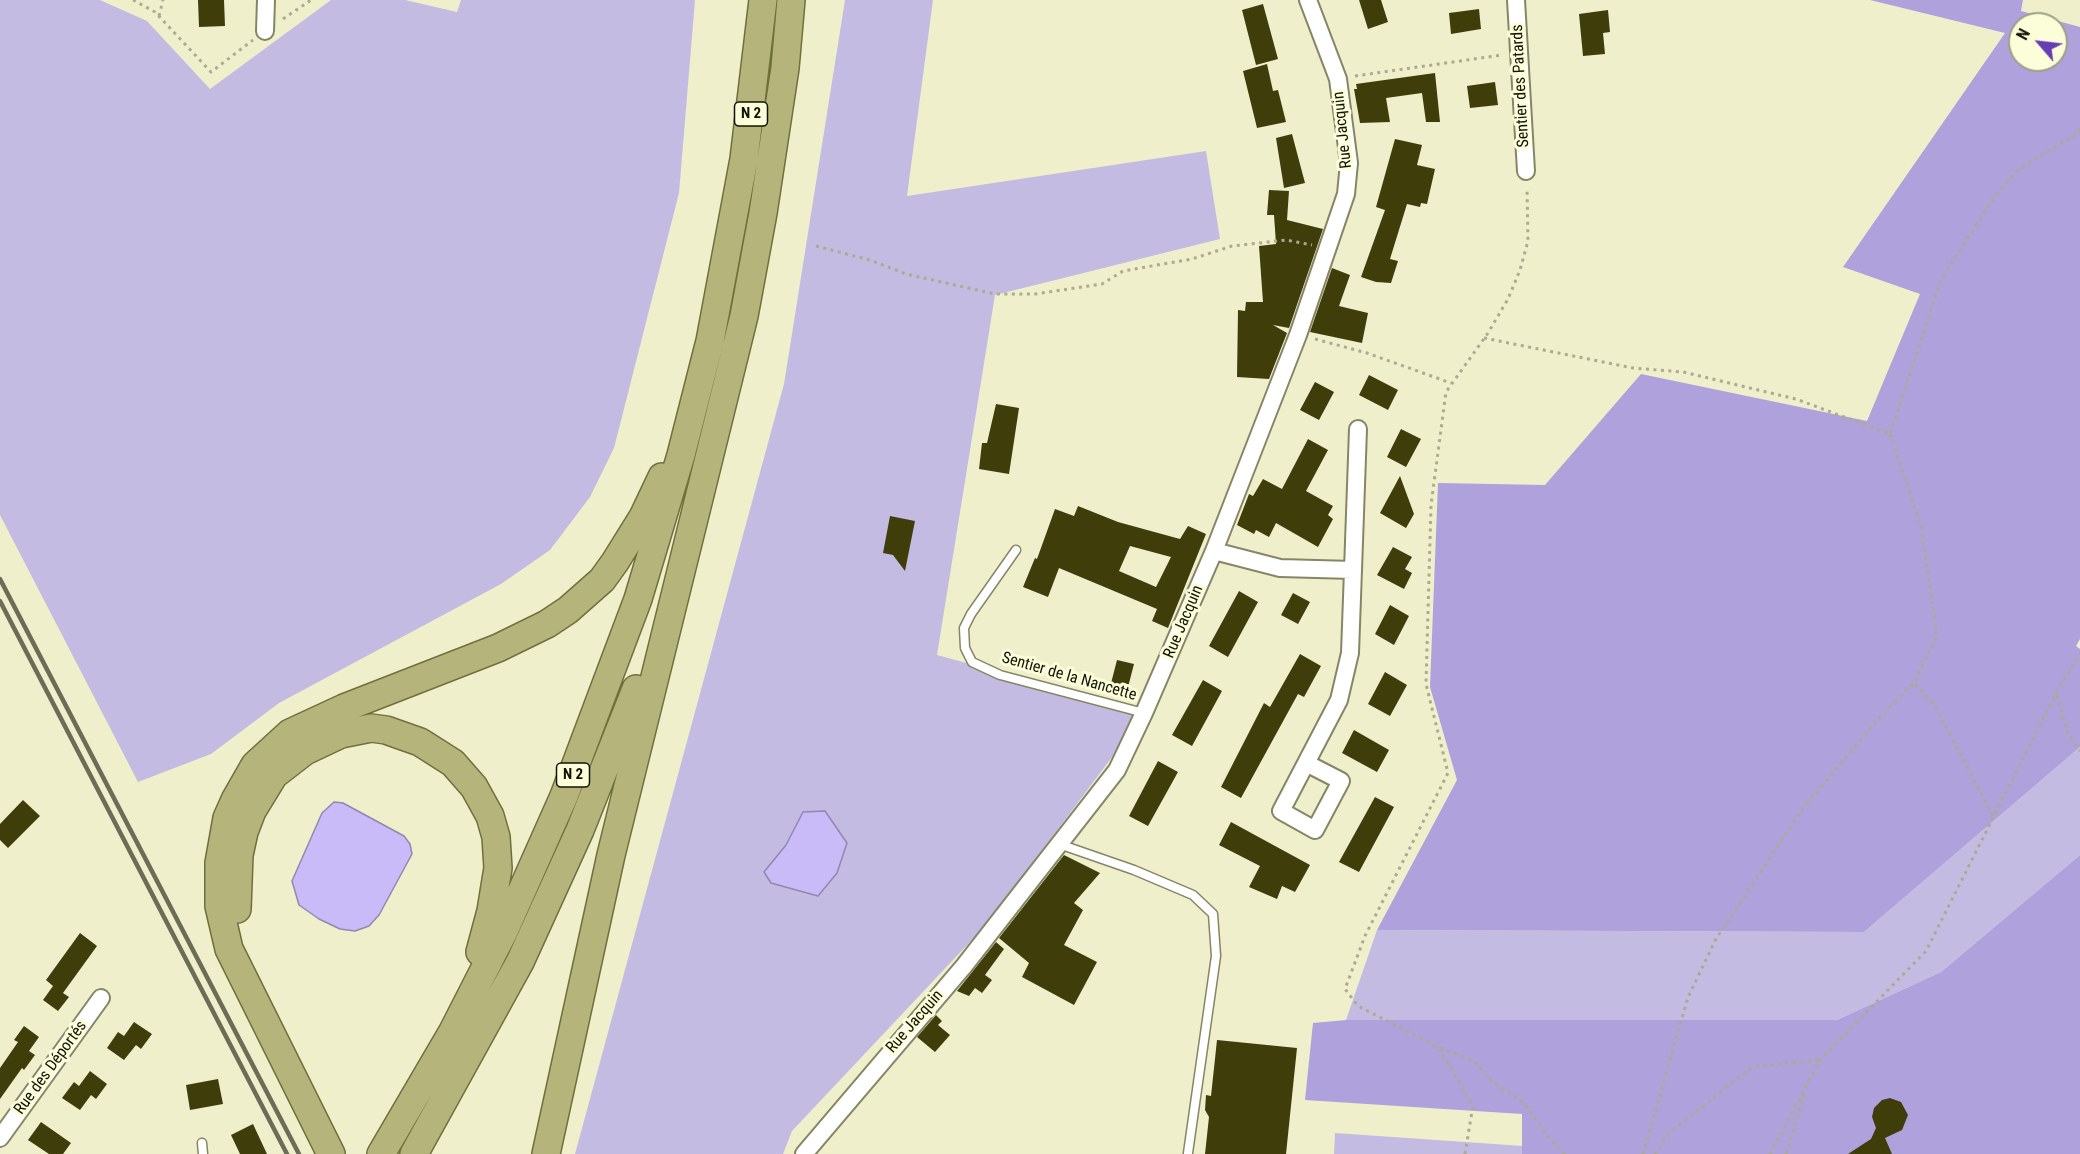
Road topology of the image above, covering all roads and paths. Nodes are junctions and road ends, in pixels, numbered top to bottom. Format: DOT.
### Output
graph roads {
  1 [pos="133,0"];
  2 [pos="163,0"];
  3 [pos="266,0"];
  4 [pos="311,0"];
  5 [pos="764,0"];
  6 [pos="791,0"];
  7 [pos="1308,0"];
  8 [pos="1516,0"];
  9 [pos="159,17"];
  10 [pos="265,31"];
  11 [pos="1519,53"];
  12 [pos="1338,79"];
  13 [pos="2080,129"];
  14 [pos="1526,171"];
  15 [pos="816,246"];
  16 [pos="1330,248"];
  17 [pos="1299,335"];
  18 [pos="1484,338"];
  19 [pos="703,370"];
  20 [pos="1451,383"];
  21 [pos="1358,429"];
  22 [pos="1890,434"];
  23 [pos="690,529"];
  24 [pos="1016,550"];
  25 [pos="1214,551"];
  26 [pos="1353,570"];
  27 [pos="2080,654"];
  28 [pos="1914,683"];
  29 [pos="2056,693"];
  30 [pos="1144,713"];
  31 [pos="2080,751"];
  32 [pos="1306,763"];
  33 [pos="1993,816"];
  34 [pos="1059,844"];
  35 [pos="101,998"];
  36 [pos="453,1031"];
  37 [pos="1438,1047"];
  38 [pos="1821,1060"];
  39 [pos="1807,1084"];
  40 [pos="0,1138"];
  41 [pos="202,1143"];
  42 [pos="1188,1153"];
  43 [pos="203,1154"];
  44 [pos="331,1154"];
  45 [pos="343,1154"];
  46 [pos="381,1154"];
  47 [pos="414,1154"];
  48 [pos="546,1154"];
  49 [pos="804,1154"];
  50 [pos="1465,1154"];
  51 [pos="1565,1154"];
  52 [pos="1643,1154"];
  53 [pos="1655,1154"];
  54 [pos="1770,1154"];
  55 [pos="1786,1154"];
  1 -- 9 [label="path"];
  2 -- 9 [label="path"];
  3 -- 10 [label="street"];
  4 -- 10 [label="path"];
  5 -- 19 [label="highway, N 2"];
  6 -- 23 [label="highway, N 2"];
  7 -- 12 [label="street, Rue Jacquin"];
  8 -- 11 [label="street, Sentier des Patards"];
  9 -- 10 [label="path"];
  11 -- 12 [label="path"];
  11 -- 14 [label="street, Sentier des Patards"];
  12 -- 16 [label="street, Rue Jacquin"];
  13 -- 22 [label="path"];
  14 -- 18 [label="path"];
  15 -- 16 [label="path"];
  16 -- 17 [label="street, Rue Jacquin"];
  17 -- 20 [label="path"];
  17 -- 25 [label="street, Rue Jacquin"];
  18 -- 20 [label="path"];
  18 -- 22 [label="path"];
  19 -- 36 [label="highway, N 2"];
  19 -- 44 [label="highway"];
  20 -- 37 [label="path"];
  21 -- 26 [label="street"];
  22 -- 28 [label="path"];
  23 -- 47 [label="highway, N 2"];
  23 -- 48 [label="highway"];
  24 -- 30 [label="lane, Sentier de la Nancette"];
  25 -- 26 [label="street"];
  25 -- 30 [label="street, Rue Jacquin"];
  26 -- 32 [label="street"];
  27 -- 29 [label="path"];
  28 -- 33 [label="path"];
  28 -- 52 [label="path"];
  29 -- 31 [label="path"];
  29 -- 33 [label="path"];
  30 -- 34 [label="street, Rue Jacquin"];
  33 -- 38 [label="path"];
  34 -- 42 [label="lane"];
  34 -- 49 [label="street, Rue Jacquin"];
  35 -- 40 [label="street, Rue des Déportés"];
  36 -- 45 [label="highway"];
  36 -- 46 [label="highway, N 2"];
  37 -- 50 [label="path"];
  37 -- 51 [label="path"];
  38 -- 39 [label="path"];
  38 -- 53 [label="path"];
  39 -- 54 [label="path"];
  39 -- 55 [label="path"];
  41 -- 43 [label="lane"];
}
